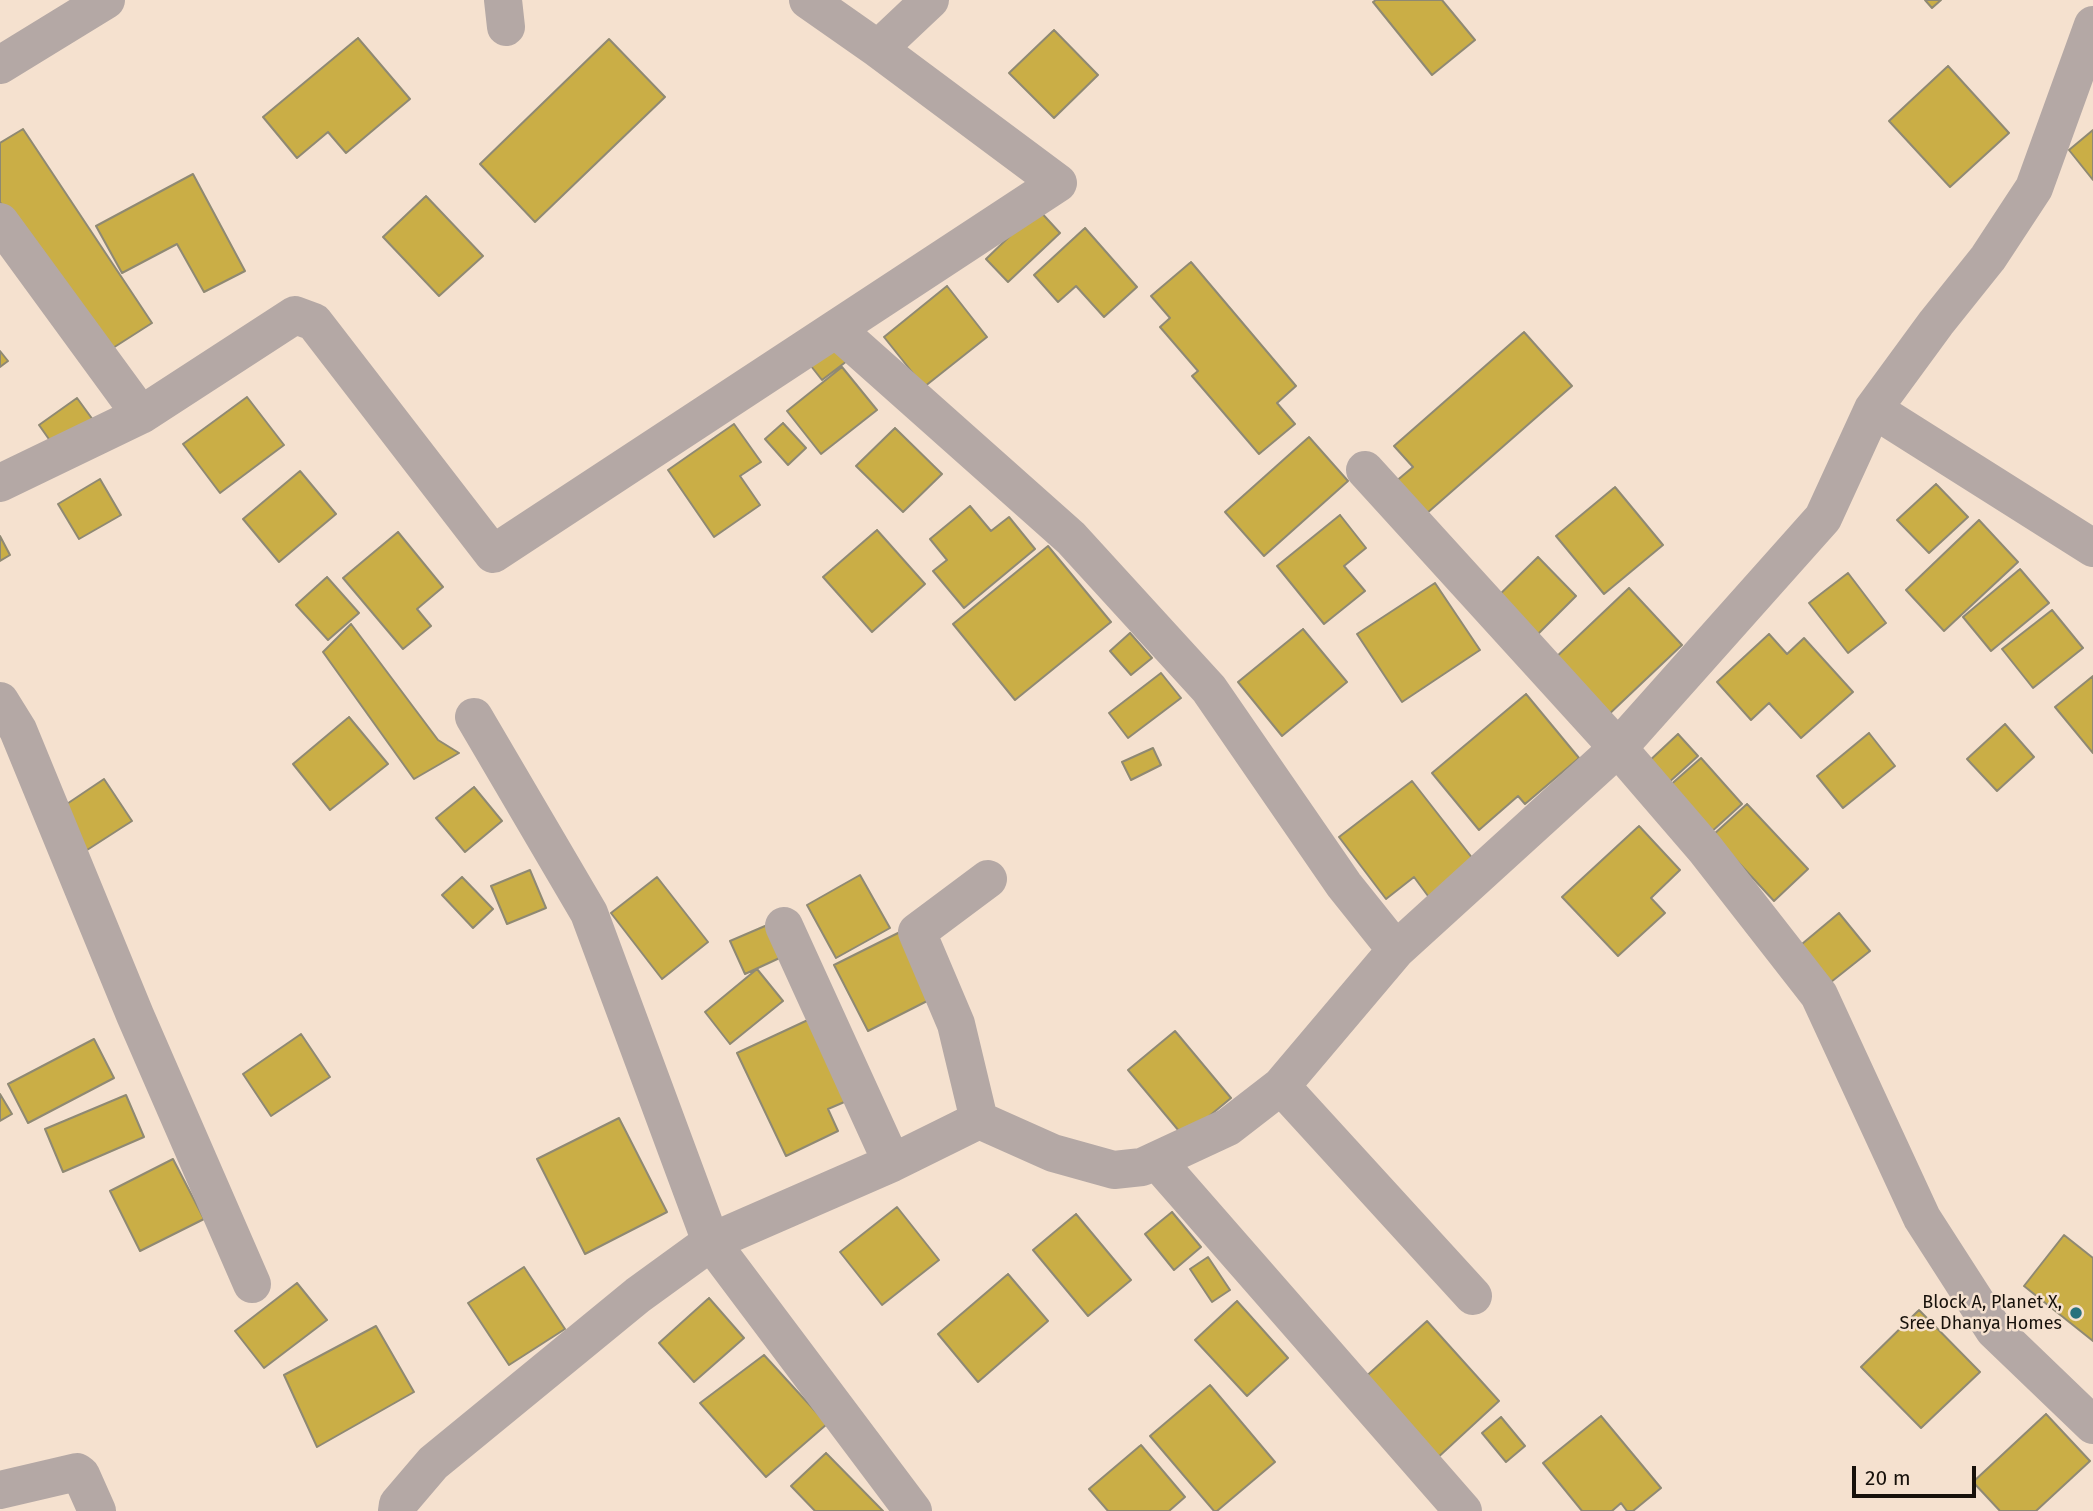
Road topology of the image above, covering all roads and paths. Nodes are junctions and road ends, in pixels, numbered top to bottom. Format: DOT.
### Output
graph roads {
  1 [pos="106,0"];
  2 [pos="808,0"];
  3 [pos="930,0"];
  4 [pos="2085,0"];
  5 [pos="2093,8"];
  6 [pos="2093,25"];
  7 [pos="878,49"];
  8 [pos="0,65"];
  9 [pos="0,222"];
  10 [pos="836,329"];
  11 [pos="1872,409"];
  12 [pos="141,415"];
  13 [pos="1365,470"];
  14 [pos="0,483"];
  15 [pos="2093,548"];
  16 [pos="0,701"];
  17 [pos="474,717"];
  18 [pos="1618,748"];
  19 [pos="988,879"];
  20 [pos="784,926"];
  21 [pos="1396,950"];
  22 [pos="1281,1086"];
  23 [pos="979,1120"];
  24 [pos="1157,1161"];
  25 [pos="892,1163"];
  26 [pos="711,1242"];
  27 [pos="252,1284"];
  28 [pos="1473,1296"];
  29 [pos="2093,1425"];
  30 [pos="0,1490"];
  31 [pos="97,1511"];
  32 [pos="397,1511"];
  33 [pos="912,1511"];
  34 [pos="1463,1511"];
  1 -- 8 [label="street"];
  2 -- 7 [label="street"];
  3 -- 7 [label="street"];
  4 -- 5 [label="street"];
  6 -- 11 [label="street"];
  7 -- 10 [label="street"];
  9 -- 12 [label="street"];
  10 -- 12 [label="street"];
  10 -- 21 [label="street"];
  11 -- 15 [label="street"];
  11 -- 18 [label="street"];
  12 -- 14 [label="street"];
  13 -- 18 [label="street"];
  16 -- 27 [label="street"];
  17 -- 26 [label="street"];
  18 -- 21 [label="street"];
  18 -- 29 [label="street"];
  19 -- 23 [label="street"];
  20 -- 25 [label="street"];
  21 -- 22 [label="street"];
  22 -- 24 [label="street"];
  22 -- 28 [label="street"];
  23 -- 24 [label="street"];
  23 -- 25 [label="street"];
  24 -- 34 [label="street"];
  25 -- 26 [label="street"];
  26 -- 32 [label="street"];
  26 -- 33 [label="street"];
  30 -- 31 [label="street"];
}
